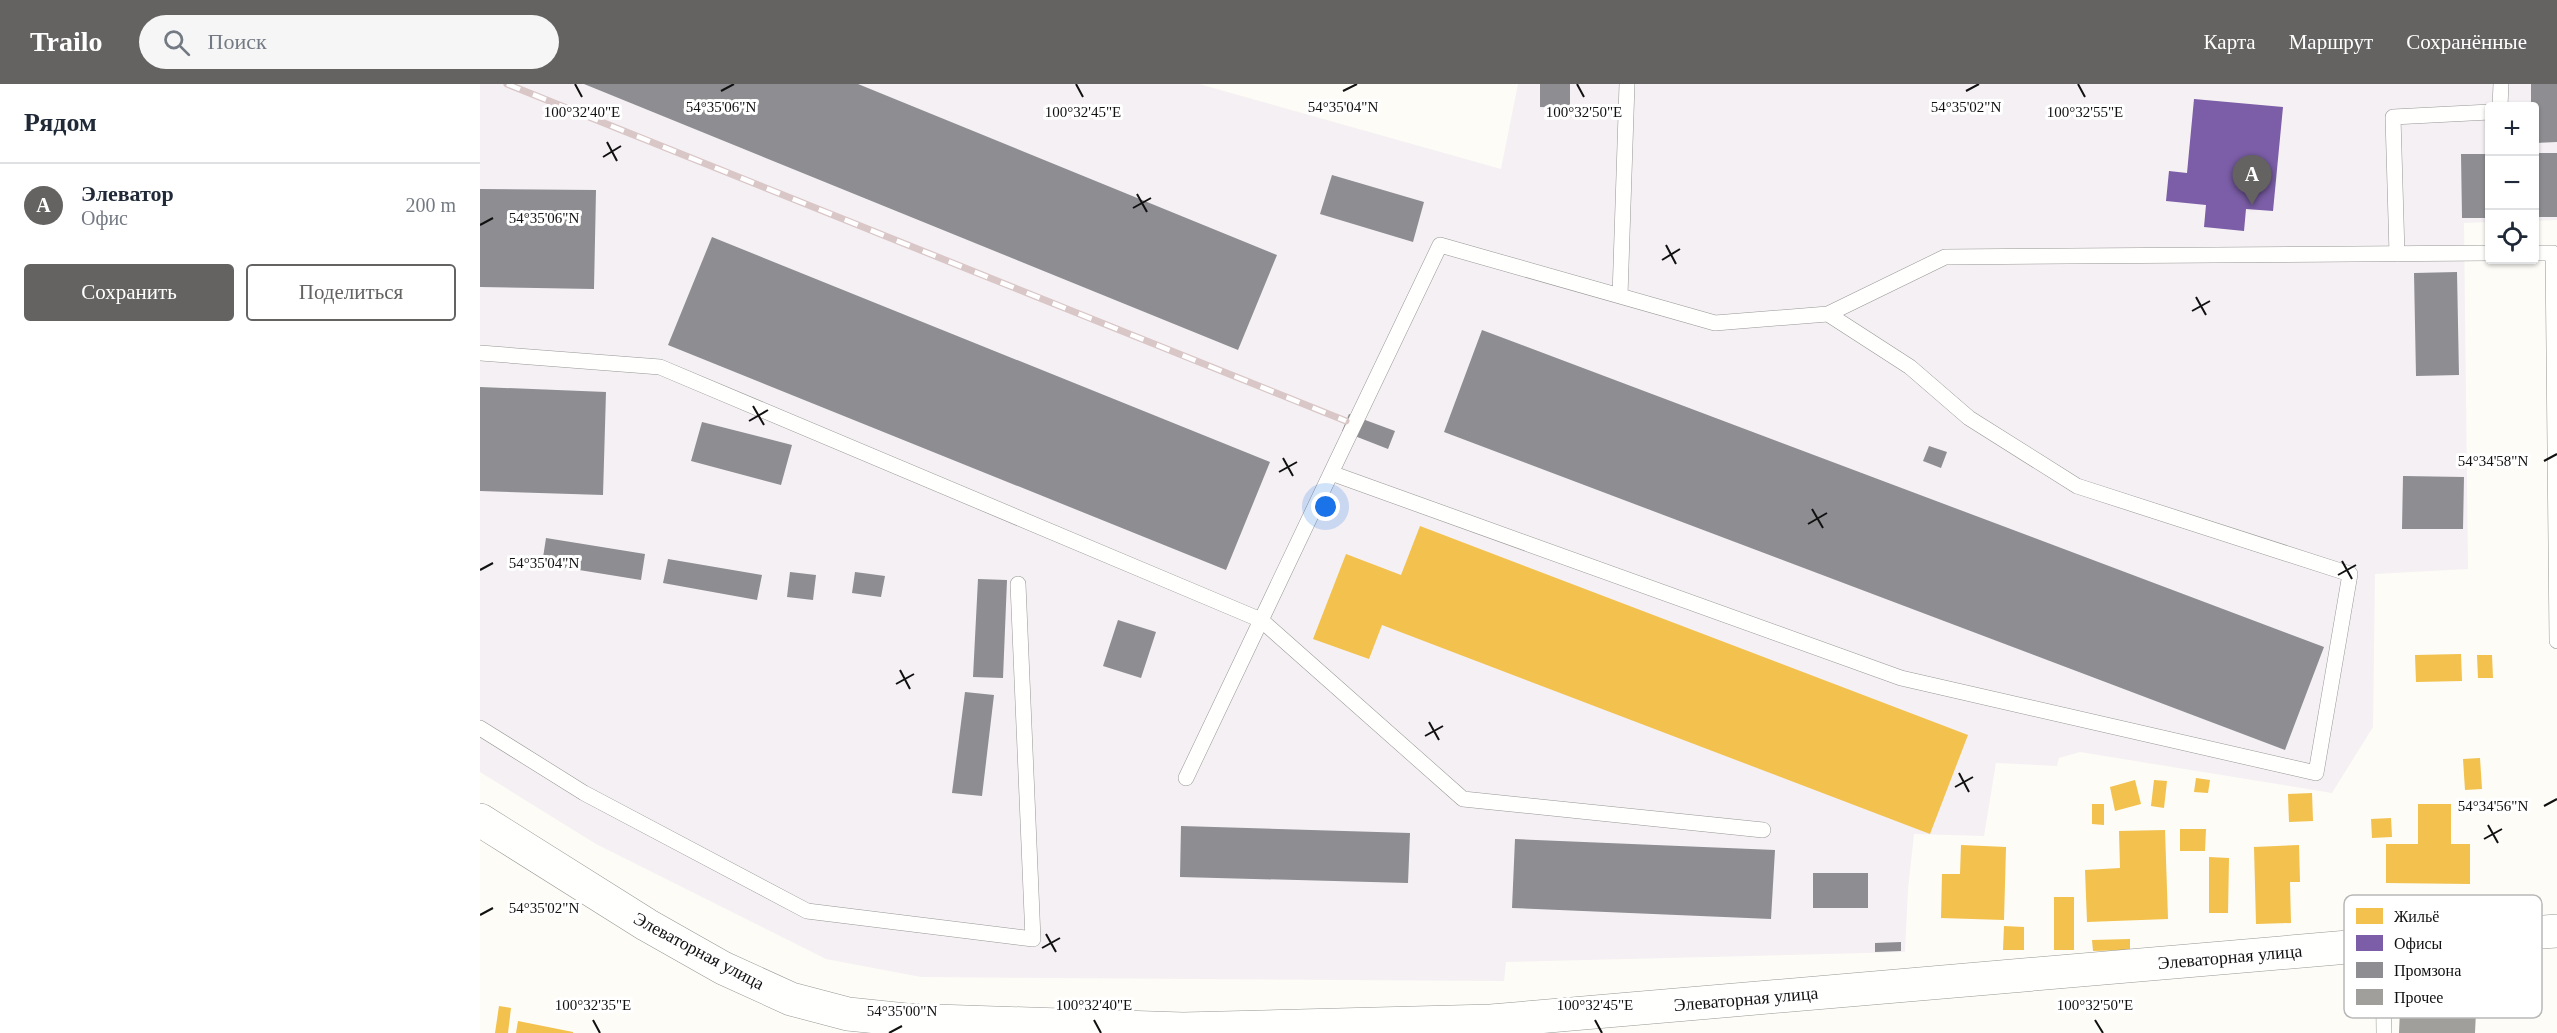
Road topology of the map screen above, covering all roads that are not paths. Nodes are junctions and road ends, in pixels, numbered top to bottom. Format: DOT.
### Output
graph roads {
  1 [pos="1627,84"];
  2 [pos="2501,84"];
  3 [pos="2500,102"];
  4 [pos="2485,112"];
  5 [pos="2539,253"];
  6 [pos="2397,254"];
  7 [pos="2485,254"];
  8 [pos="1620,296"];
  9 [pos="1828,314"];
  10 [pos="480,353"];
  11 [pos="1331,473"];
  12 [pos="1018,584"];
  13 [pos="1261,620"];
  14 [pos="2557,641"];
  15 [pos="480,728"];
  16 [pos="1186,778"];
  17 [pos="480,820"];
  18 [pos="1763,830"];
  19 [pos="2557,932"];
  20 [pos="2542,933"];
  21 [pos="2344,947"];
  22 [pos="2384,1018"];
  23 [pos="2384,1033"];
  1 -- 8 [label="lane"];
  2 -- 3 [label="lane"];
  4 -- 6 [label="lane"];
  5 -- 14 [label="lane"];
  6 -- 7 [label="lane"];
  6 -- 9 [label="lane"];
  8 -- 9 [label="lane"];
  8 -- 11 [label="lane"];
  9 -- 11 [label="lane"];
  10 -- 13 [label="lane"];
  11 -- 13 [label="lane"];
  12 -- 15 [label="lane"];
  13 -- 16 [label="lane"];
  13 -- 18 [label="lane"];
  17 -- 21 [label="street, Элеваторная улица"];
  19 -- 20 [label="street, Элеваторная улица"];
  22 -- 23 [label="lane"];
}
